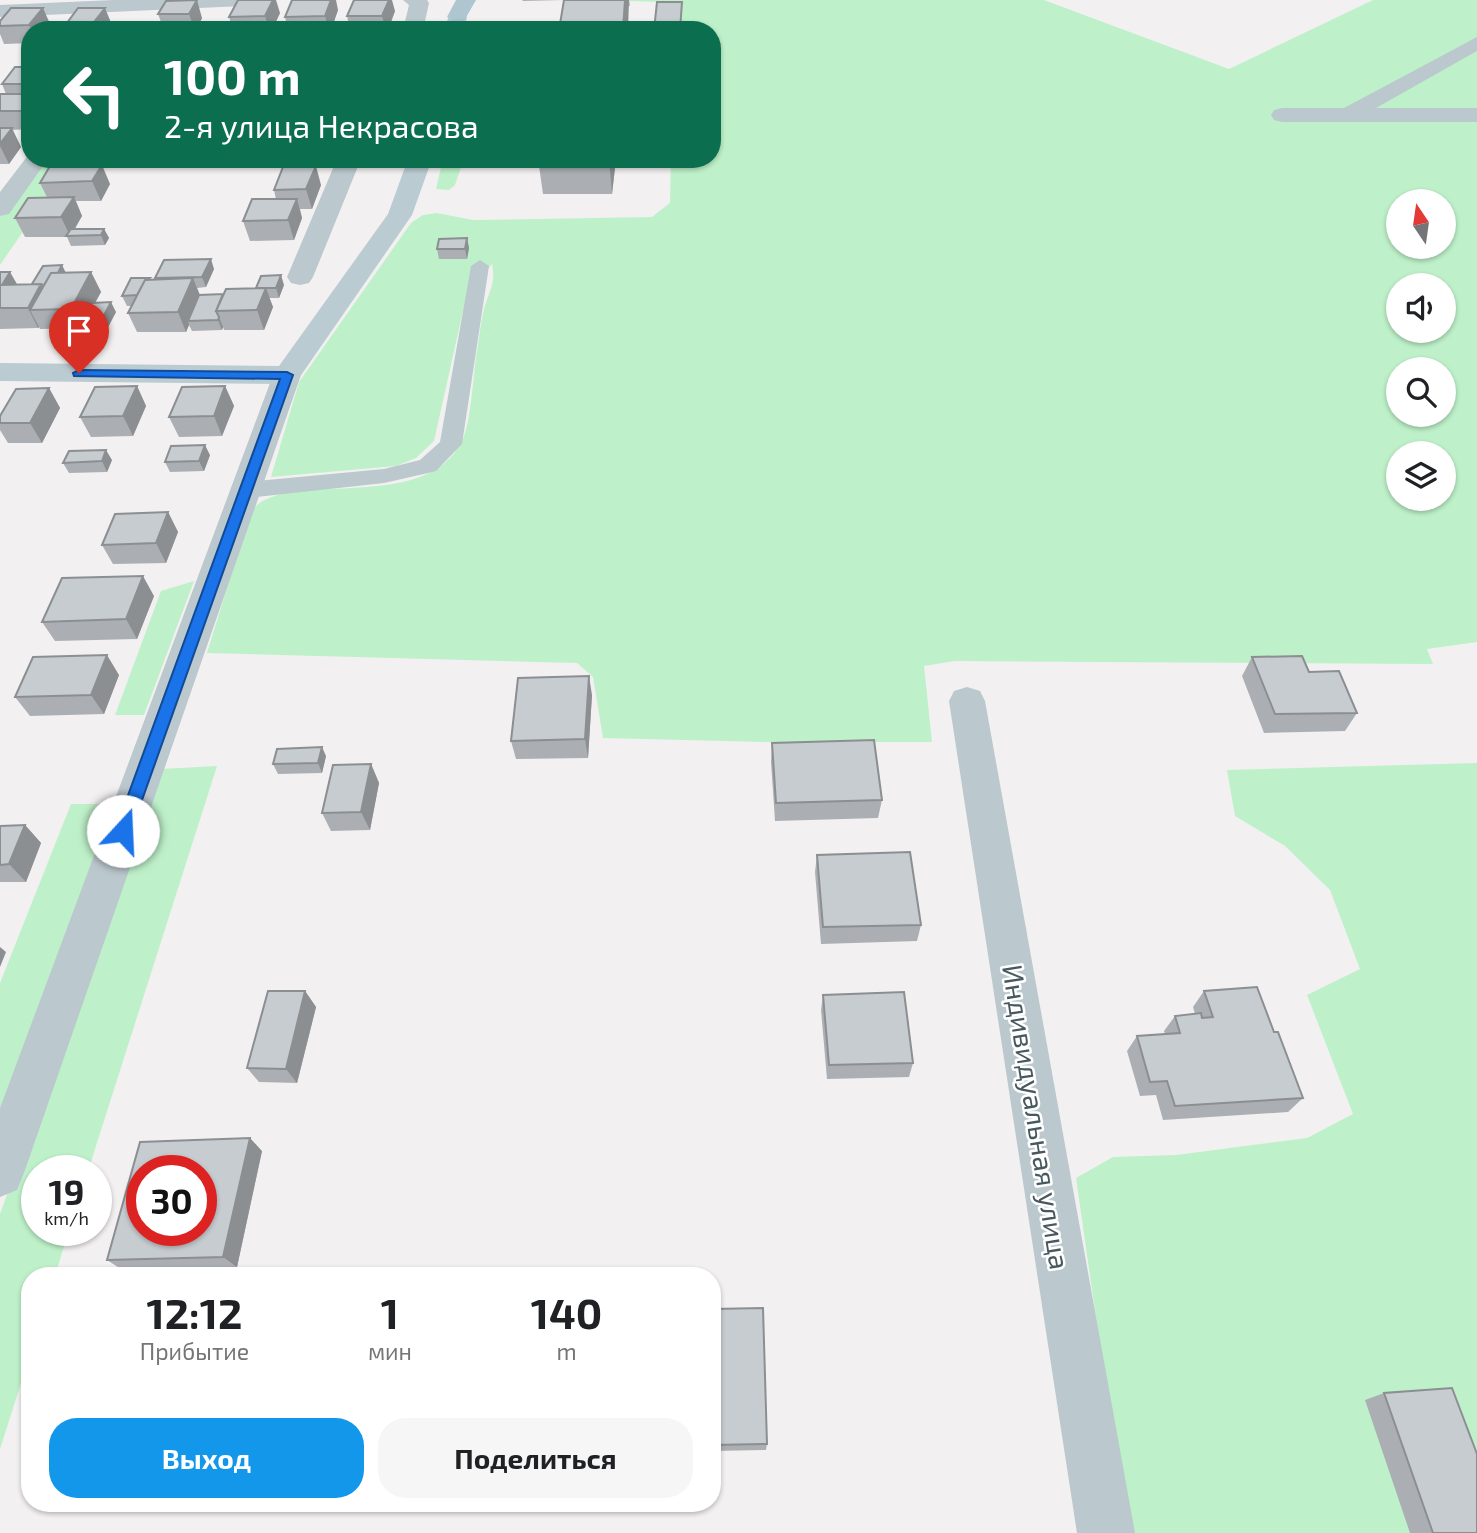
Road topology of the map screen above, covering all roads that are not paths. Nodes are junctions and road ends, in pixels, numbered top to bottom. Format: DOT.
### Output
graph roads {
  1 [pos="243,0"];
  2 [pos="416,1"];
  3 [pos="150,4"];
  4 [pos="0,12"];
  5 [pos="138,21"];
  6 [pos="414,21"];
  7 [pos="1477,44"];
  8 [pos="1282,114"];
  9 [pos="1477,114"];
  10 [pos="1349,115"];
  11 [pos="30,168"];
  12 [pos="344,168"];
  13 [pos="417,168"];
  14 [pos="0,209"];
  15 [pos="480,266"];
  16 [pos="300,277"];
  17 [pos="0,372"];
  18 [pos="287,375"];
  19 [pos="246,490"];
  20 [pos="967,701"];
  21 [pos="0,1173"];
  22 [pos="1105,1533"];
  1 -- 3 [label="street"];
  2 -- 6 [label="street"];
  3 -- 4 [label="street"];
  3 -- 5 [label="street"];
  7 -- 10 [label="street"];
  8 -- 10 [label="street"];
  9 -- 10 [label="street"];
  11 -- 14 [label="street"];
  12 -- 16 [label="street"];
  13 -- 18 [label="main road"];
  15 -- 19 [label="lane"];
  17 -- 18 [label="main road"];
  18 -- 19 [label="street"];
  19 -- 21 [label="street"];
  20 -- 22 [label="street, Индивидуальная улица"];
}
